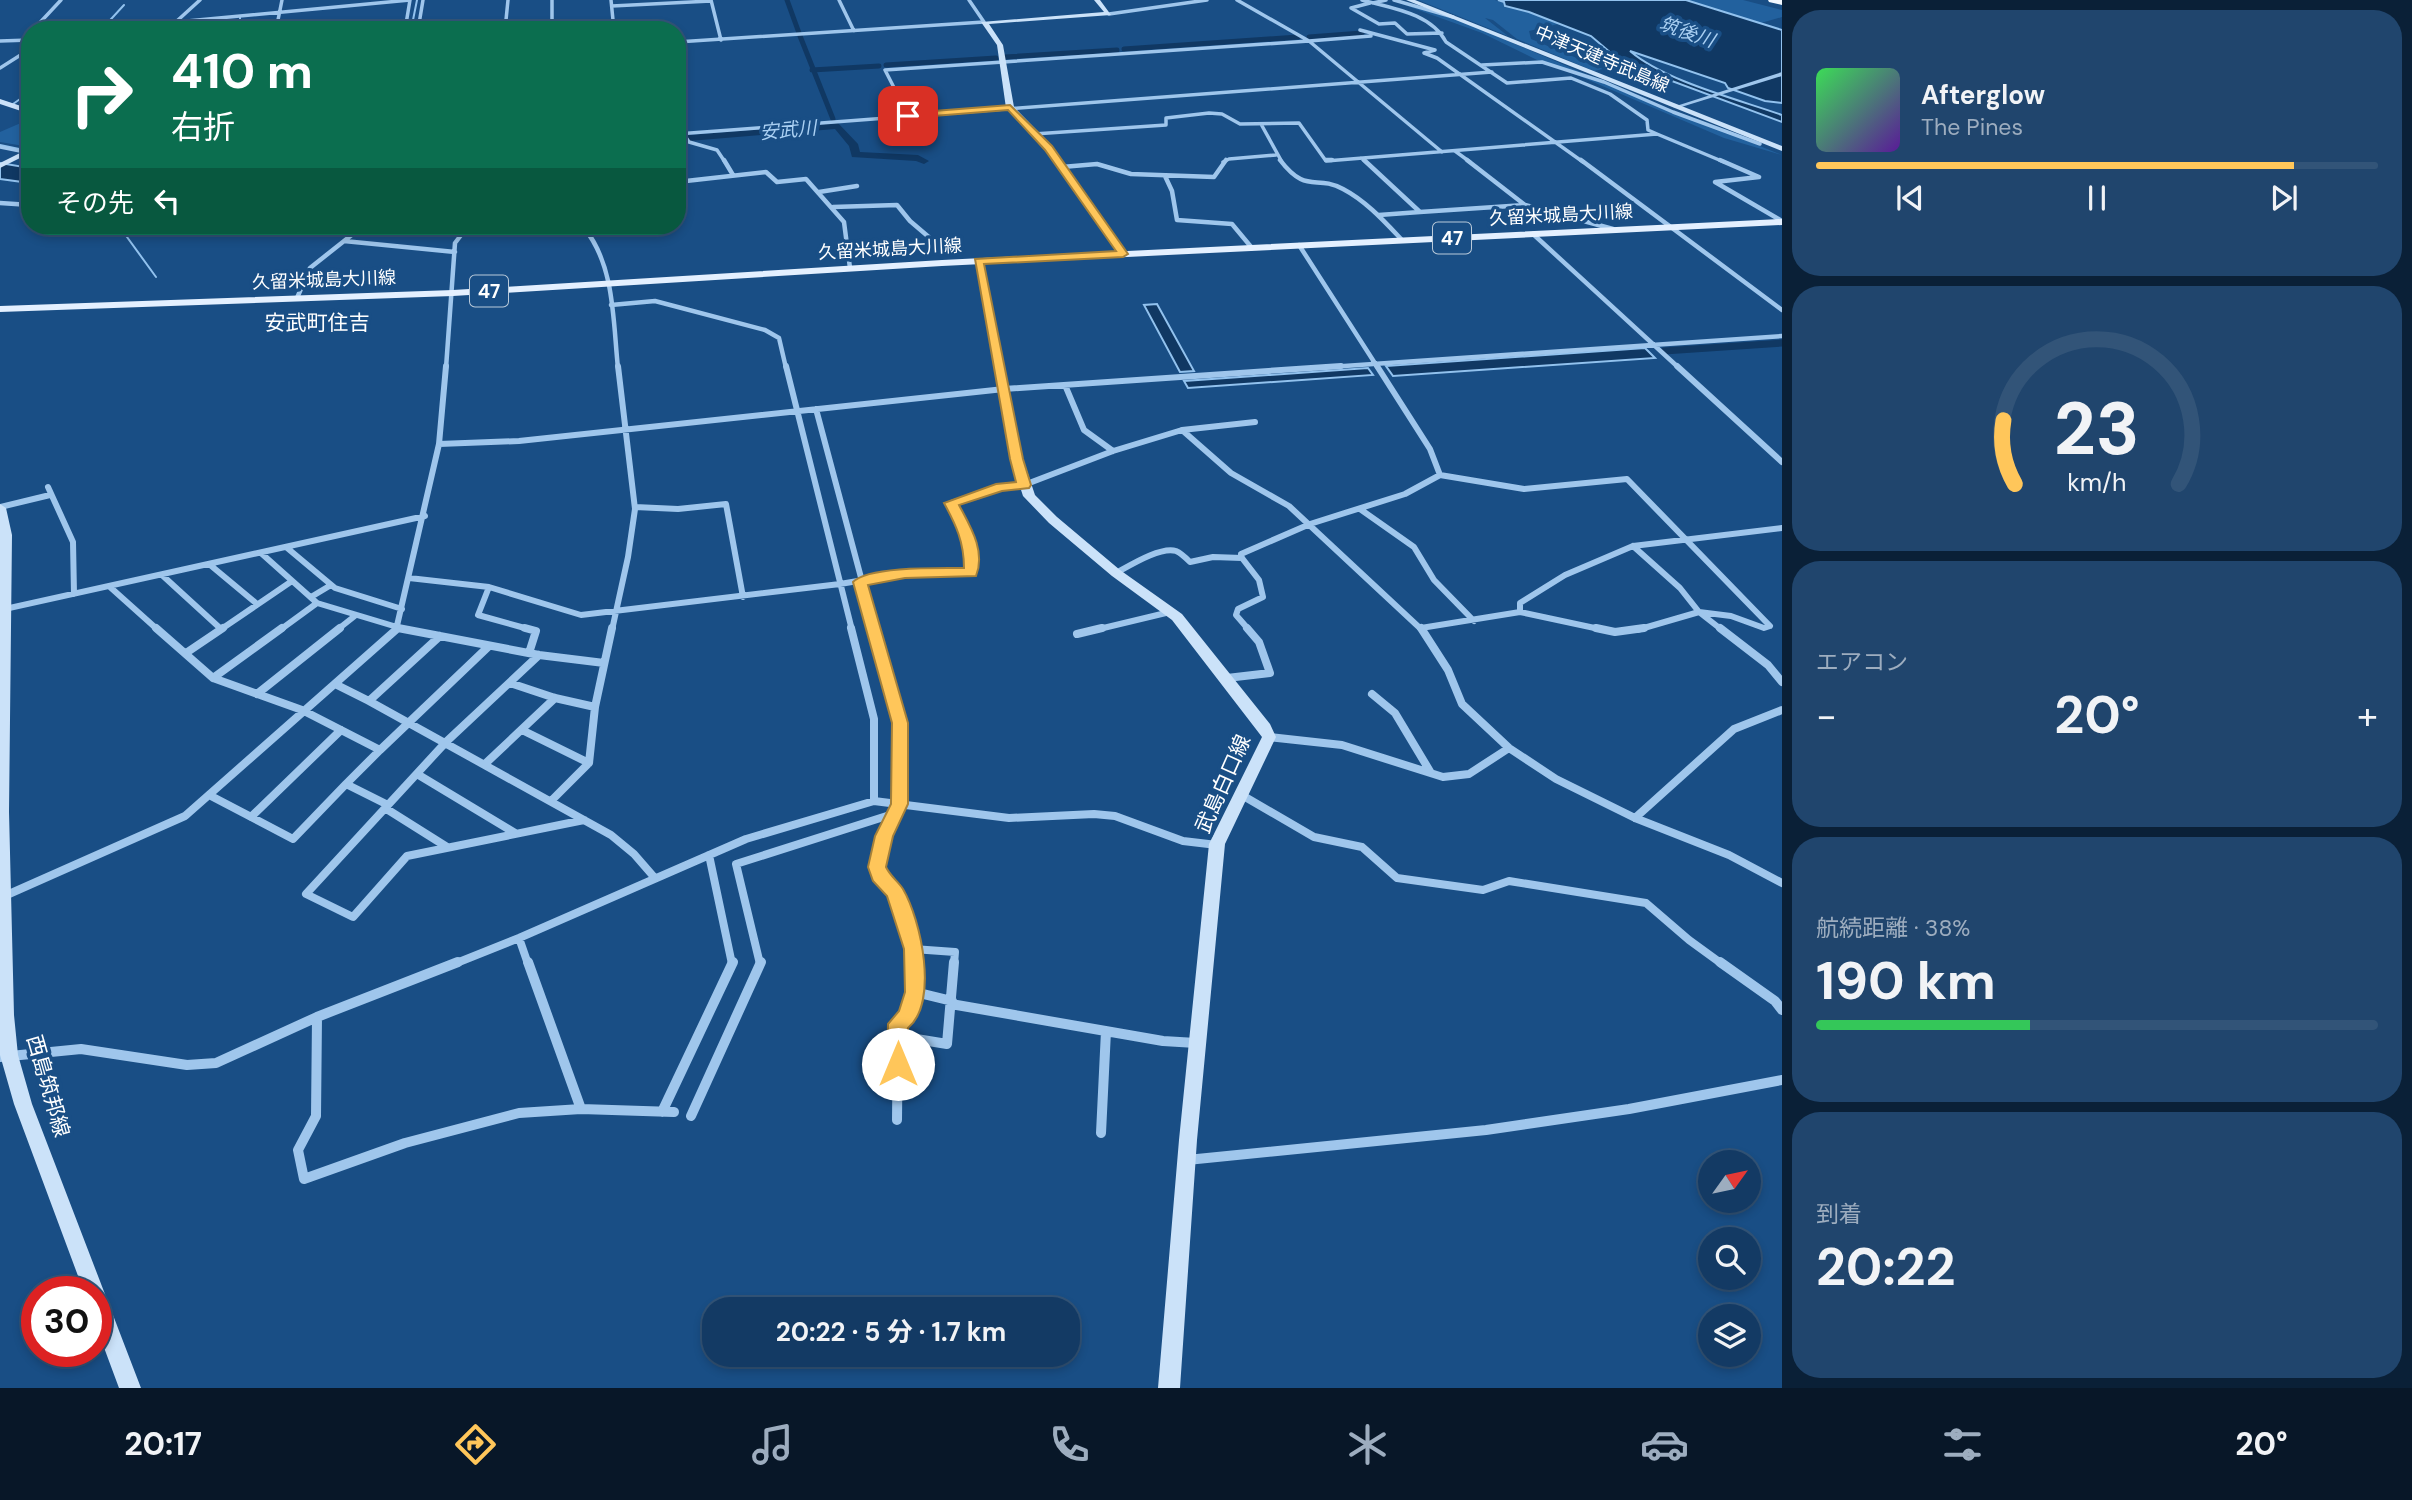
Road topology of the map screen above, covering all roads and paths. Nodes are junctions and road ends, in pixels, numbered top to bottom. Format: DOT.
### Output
graph roads {
  1 [pos="61,0"];
  2 [pos="200,0"];
  3 [pos="282,0"];
  4 [pos="410,0"];
  5 [pos="423,0"];
  6 [pos="508,0"];
  7 [pos="552,0"];
  8 [pos="611,0"];
  9 [pos="711,0"];
  10 [pos="839,0"];
  11 [pos="969,0"];
  12 [pos="1097,0"];
  13 [pos="1205,0"];
  14 [pos="1237,0"];
  15 [pos="1362,0"];
  16 [pos="1386,0"];
  17 [pos="1394,0"];
  18 [pos="1409,0"];
  19 [pos="1772,0"];
  20 [pos="1372,3"];
  21 [pos="1782,3"];
  22 [pos="612,6"];
  23 [pos="280,11"];
  24 [pos="1109,14"];
  25 [pos="1454,17"];
  26 [pos="41,21"];
  27 [pos="177,21"];
  28 [pos="185,21"];
  29 [pos="278,21"];
  30 [pos="406,21"];
  31 [pos="420,21"];
  32 [pos="506,21"];
  33 [pos="552,21"];
  34 [pos="613,21"];
  35 [pos="984,22"];
  36 [pos="1360,30"];
  37 [pos="854,31"];
  38 [pos="1442,33"];
  39 [pos="1371,36"];
  40 [pos="21,40"];
  41 [pos="721,40"];
  42 [pos="0,41"];
  43 [pos="1309,41"];
  44 [pos="686,42"];
  45 [pos="21,54"];
  46 [pos="0,60"];
  47 [pos="10,61"];
  48 [pos="1002,62"];
  49 [pos="1481,65"];
  50 [pos="0,68"];
  51 [pos="1493,72"];
  52 [pos="1782,74"];
  53 [pos="1462,75"];
  54 [pos="1360,82"];
  55 [pos="0,101"];
  56 [pos="1678,107"];
  57 [pos="1010,108"];
  58 [pos="21,109"];
  59 [pos="908,116"];
  60 [pos="1261,124"];
  61 [pos="686,134"];
  62 [pos="1034,134"];
  63 [pos="1657,134"];
  64 [pos="686,139"];
  65 [pos="1556,142"];
  66 [pos="1760,144"];
  67 [pos="0,147"];
  68 [pos="1782,149"];
  69 [pos="1454,150"];
  70 [pos="21,151"];
  71 [pos="1442,152"];
  72 [pos="1276,155"];
  73 [pos="21,156"];
  74 [pos="1361,158"];
  75 [pos="4,164"];
  76 [pos="1062,167"];
  77 [pos="733,175"];
  78 [pos="1165,176"];
  79 [pos="686,180"];
  80 [pos="857,186"];
  81 [pos="819,192"];
  82 [pos="0,203"];
  83 [pos="21,204"];
  84 [pos="1525,205"];
  85 [pos="832,207"];
  86 [pos="1420,212"];
  87 [pos="1380,215"];
  88 [pos="1782,222"];
  89 [pos="1672,227"];
  90 [pos="1614,229"];
  91 [pos="1533,234"];
  92 [pos="352,235"];
  93 [pos="461,235"];
  94 [pos="590,235"];
  95 [pos="1402,240"];
  96 [pos="344,241"];
  97 [pos="937,244"];
  98 [pos="1299,245"];
  99 [pos="1252,248"];
  100 [pos="456,252"];
  101 [pos="1123,254"];
  102 [pos="978,261"];
  103 [pos="850,268"];
  104 [pos="608,284"];
  105 [pos="453,293"];
  106 [pos="297,298"];
  107 [pos="611,305"];
  108 [pos="0,309"];
  109 [pos="1782,310"];
  110 [pos="1782,337"];
  111 [pos="1651,345"];
  112 [pos="1376,364"];
  113 [pos="1065,385"];
  114 [pos="1004,389"];
  115 [pos="816,409"];
  116 [pos="799,411"];
  117 [pos="1255,422"];
  118 [pos="627,428"];
  119 [pos="1182,430"];
  120 [pos="439,444"];
  121 [pos="1113,452"];
  122 [pos="1782,462"];
  123 [pos="1440,475"];
  124 [pos="1024,485"];
  125 [pos="635,507"];
  126 [pos="0,508"];
  127 [pos="1360,509"];
  128 [pos="425,516"];
  129 [pos="1311,525"];
  130 [pos="1782,528"];
  131 [pos="1685,539"];
  132 [pos="1633,546"];
  133 [pos="286,547"];
  134 [pos="261,553"];
  135 [pos="1242,558"];
  136 [pos="209,564"];
  137 [pos="1116,573"];
  138 [pos="162,575"];
  139 [pos="409,578"];
  140 [pos="292,581"];
  141 [pos="860,582"];
  142 [pos="839,584"];
  143 [pos="331,585"];
  144 [pos="110,587"];
  145 [pos="489,587"];
  146 [pos="74,594"];
  147 [pos="311,597"];
  148 [pos="743,597"];
  149 [pos="317,603"];
  150 [pos="257,604"];
  151 [pos="3,609"];
  152 [pos="402,609"];
  153 [pos="1170,612"];
  154 [pos="1520,612"];
  155 [pos="1699,612"];
  156 [pos="614,613"];
  157 [pos="356,615"];
  158 [pos="1474,621"];
  159 [pos="398,628"];
  160 [pos="1421,628"];
  161 [pos="221,629"];
  162 [pos="1077,634"];
  163 [pos="440,636"];
  164 [pos="489,646"];
  165 [pos="186,653"];
  166 [pos="529,653"];
  167 [pos="539,655"];
  168 [pos="604,663"];
  169 [pos="213,678"];
  170 [pos="1227,678"];
  171 [pos="510,682"];
  172 [pos="1782,682"];
  173 [pos="335,684"];
  174 [pos="257,694"];
  175 [pos="1372,694"];
  176 [pos="555,698"];
  177 [pos="369,701"];
  178 [pos="595,707"];
  179 [pos="302,710"];
  180 [pos="1782,710"];
  181 [pos="409,723"];
  182 [pos="341,730"];
  183 [pos="522,730"];
  184 [pos="1269,737"];
  185 [pos="2,741"];
  186 [pos="446,742"];
  187 [pos="1509,748"];
  188 [pos="380,750"];
  189 [pos="589,763"];
  190 [pos="485,764"];
  191 [pos="417,774"];
  192 [pos="1432,774"];
  193 [pos="345,784"];
  194 [pos="1239,794"];
  195 [pos="211,796"];
  196 [pos="551,801"];
  197 [pos="874,801"];
  198 [pos="900,804"];
  199 [pos="387,807"];
  200 [pos="1,813"];
  201 [pos="893,814"];
  202 [pos="251,817"];
  203 [pos="1634,818"];
  204 [pos="584,820"];
  205 [pos="515,833"];
  206 [pos="1217,845"];
  207 [pos="448,847"];
  208 [pos="709,855"];
  209 [pos="653,877"];
  210 [pos="1782,883"];
  211 [pos="2,897"];
  212 [pos="519,938"];
  213 [pos="913,949"];
  214 [pos="915,992"];
  215 [pos="951,1003"];
  216 [pos="1782,1010"];
  217 [pos="317,1017"];
  218 [pos="1106,1031"];
  219 [pos="898,1036"];
  220 [pos="1199,1043"];
  221 [pos="4,1056"];
  222 [pos="1782,1080"];
  223 [pos="581,1109"];
  224 [pos="662,1112"];
  225 [pos="674,1112"];
  226 [pos="691,1116"];
  227 [pos="897,1120"];
  228 [pos="1101,1133"];
  229 [pos="1186,1160"];
  230 [pos="88,1276"];
  231 [pos="112,1340"];
  232 [pos="130,1388"];
  233 [pos="1168,1388"];
  1 -- 26 [label="street"];
  2 -- 27 [label="street"];
  3 -- 23 [label="street"];
  4 -- 23 [label="street"];
  4 -- 30 [label="street"];
  5 -- 31 [label="street"];
  6 -- 32 [label="street"];
  7 -- 33 [label="street"];
  8 -- 22 [label="street"];
  9 -- 22 [label="street"];
  9 -- 41 [label="street"];
  10 -- 37 [label="street"];
  11 -- 35 [label="street"];
  12 -- 24 [label="main road"];
  13 -- 24 [label="street"];
  14 -- 43 [label="street"];
  15 -- 20 [label="street"];
  16 -- 20 [label="street"];
  17 -- 25 [label="street"];
  18 -- 25 [label="main road, 中津天建寺武島線"];
  19 -- 21 [label="highway"];
  20 -- 38 [label="street"];
  20 -- 38 [label="street"];
  22 -- 34 [label="street"];
  23 -- 28 [label="street"];
  23 -- 29 [label="street"];
  24 -- 35 [label="main road"];
  25 -- 56 [label="main road, 中津天建寺武島線"];
  35 -- 37 [label="street"];
  35 -- 48 [label="main road"];
  36 -- 39 [label="street"];
  37 -- 41 [label="street"];
  38 -- 49 [label="street"];
  39 -- 43 [label="street"];
  39 -- 53 [label="street"];
  40 -- 42 [label="street"];
  41 -- 44 [label="street"];
  43 -- 48 [label="street"];
  43 -- 54 [label="street"];
  45 -- 47 [label="street"];
  46 -- 47 [label="street"];
  47 -- 50 [label="street"];
  48 -- 57 [label="main road"];
  48 -- 59 [label="street"];
  49 -- 51 [label="street"];
  49 -- 66 [label="street"];
  51 -- 53 [label="street"];
  51 -- 63 [label="street"];
  52 -- 56 [label="street"];
  53 -- 54 [label="street"];
  53 -- 65 [label="street"];
  54 -- 57 [label="street"];
  54 -- 71 [label="street"];
  55 -- 58 [label="main road"];
  56 -- 68 [label="main road, 中津天建寺武島線"];
  57 -- 59 [label="street"];
  57 -- 62 [label="main road"];
  59 -- 61 [label="street"];
  60 -- 62 [label="street"];
  60 -- 72 [label="street"];
  60 -- 74 [label="street"];
  62 -- 76 [label="main road"];
  63 -- 65 [label="street"];
  63 -- 88 [label="street"];
  64 -- 77 [label="street"];
  65 -- 69 [label="street"];
  65 -- 89 [label="street"];
  67 -- 70 [label="street"];
  69 -- 71 [label="street"];
  69 -- 84 [label="street"];
  71 -- 74 [label="street"];
  72 -- 78 [label="street"];
  72 -- 87 [label="street"];
  73 -- 75 [label="main road"];
  74 -- 86 [label="street"];
  76 -- 78 [label="street"];
  76 -- 101 [label="main road"];
  77 -- 79 [label="street"];
  77 -- 81 [label="street"];
  78 -- 99 [label="street"];
  80 -- 81 [label="street"];
  81 -- 85 [label="street"];
  82 -- 83 [label="street"];
  84 -- 86 [label="street"];
  84 -- 90 [label="street"];
  85 -- 97 [label="street"];
  85 -- 103 [label="street"];
  86 -- 87 [label="street"];
  87 -- 95 [label="street"];
  88 -- 89 [label="main road, 久留米城島大川線 / 47"];
  89 -- 90 [label="main road, 久留米城島大川線 / 47"];
  89 -- 109 [label="street"];
  90 -- 91 [label="main road, 久留米城島大川線 / 47"];
  91 -- 95 [label="main road, 久留米城島大川線 / 47"];
  91 -- 111 [label="street"];
  92 -- 96 [label="street"];
  93 -- 100 [label="street"];
  94 -- 104 [label="street"];
  95 -- 98 [label="main road, 久留米城島大川線 / 47"];
  96 -- 100 [label="street"];
  96 -- 106 [label="street"];
  98 -- 99 [label="main road, 久留米城島大川線 / 47"];
  98 -- 112 [label="street"];
  99 -- 101 [label="main road, 久留米城島大川線 / 47"];
  100 -- 105 [label="street"];
  101 -- 102 [label="main road, 久留米城島大川線 / 47"];
  102 -- 103 [label="main road, 久留米城島大川線 / 47"];
  102 -- 114 [label="main road, 武島白口線"];
  103 -- 104 [label="main road, 久留米城島大川線 / 47"];
  104 -- 105 [label="main road, 久留米城島大川線 / 47"];
  104 -- 107 [label="street"];
  105 -- 106 [label="main road, 久留米城島大川線 / 47"];
  105 -- 120 [label="street"];
  106 -- 108 [label="main road, 久留米城島大川線 / 47"];
  107 -- 116 [label="street"];
  107 -- 118 [label="street"];
  110 -- 111 [label="street"];
  111 -- 112 [label="street"];
  111 -- 122 [label="street"];
  112 -- 113 [label="street"];
  112 -- 123 [label="street"];
  113 -- 114 [label="street"];
  113 -- 121 [label="street"];
  114 -- 115 [label="street"];
  114 -- 124 [label="main road, 武島白口線"];
  115 -- 116 [label="street"];
  115 -- 141 [label="street"];
  116 -- 118 [label="street"];
  116 -- 142 [label="street"];
  117 -- 119 [label="street"];
  118 -- 120 [label="street"];
  118 -- 125 [label="street"];
  119 -- 121 [label="street"];
  119 -- 129 [label="street"];
  120 -- 128 [label="street"];
  121 -- 124 [label="street"];
  123 -- 127 [label="street"];
  123 -- 131 [label="street"];
  124 -- 137 [label="main road, 武島白口線"];
  124 -- 141 [label="street"];
  125 -- 148 [label="street"];
  125 -- 156 [label="street"];
  126 -- 146 [label="street"];
  126 -- 151 [label="main road, 西島筑邦線"];
  127 -- 129 [label="street"];
  127 -- 158 [label="street"];
  128 -- 133 [label="street"];
  128 -- 139 [label="street"];
  129 -- 135 [label="street"];
  129 -- 160 [label="street"];
  130 -- 131 [label="street"];
  131 -- 132 [label="street"];
  131 -- 155 [label="street"];
  132 -- 154 [label="street"];
  132 -- 155 [label="street"];
  133 -- 134 [label="street"];
  133 -- 143 [label="street"];
  134 -- 136 [label="street"];
  134 -- 140 [label="street"];
  135 -- 137 [label="street"];
  135 -- 170 [label="street"];
  136 -- 138 [label="street"];
  136 -- 150 [label="street"];
  137 -- 153 [label="main road, 武島白口線"];
  138 -- 144 [label="street"];
  138 -- 161 [label="street"];
  139 -- 145 [label="street"];
  139 -- 152 [label="street"];
  140 -- 147 [label="street"];
  140 -- 150 [label="street"];
  141 -- 142 [label="street"];
  141 -- 198 [label="street"];
  142 -- 148 [label="street"];
  142 -- 197 [label="street"];
  143 -- 147 [label="street"];
  143 -- 152 [label="street"];
  144 -- 146 [label="street"];
  144 -- 165 [label="street"];
  145 -- 156 [label="street"];
  145 -- 166 [label="street"];
  146 -- 151 [label="street"];
  147 -- 149 [label="street"];
  148 -- 156 [label="street"];
  149 -- 157 [label="street"];
  149 -- 169 [label="street"];
  150 -- 161 [label="street"];
  151 -- 185 [label="main road, 西島筑邦線"];
  152 -- 159 [label="street"];
  153 -- 162 [label="street"];
  153 -- 170 [label="main road, 武島白口線"];
  154 -- 155 [label="street"];
  154 -- 158 [label="street"];
  155 -- 172 [label="street"];
  156 -- 168 [label="street"];
  157 -- 159 [label="street"];
  157 -- 174 [label="street"];
  158 -- 160 [label="street"];
  159 -- 163 [label="street"];
  159 -- 173 [label="street"];
  160 -- 187 [label="street"];
  161 -- 165 [label="street"];
  163 -- 164 [label="street"];
  163 -- 177 [label="street"];
  164 -- 166 [label="street"];
  164 -- 181 [label="street"];
  165 -- 169 [label="street"];
  166 -- 167 [label="street"];
  167 -- 168 [label="street"];
  167 -- 171 [label="street"];
  168 -- 178 [label="street"];
  169 -- 174 [label="street"];
  170 -- 184 [label="main road, 武島白口線"];
  171 -- 176 [label="street"];
  171 -- 186 [label="street"];
  173 -- 177 [label="street"];
  173 -- 179 [label="street"];
  174 -- 179 [label="street"];
  175 -- 192 [label="street"];
  176 -- 178 [label="street"];
  176 -- 183 [label="street"];
  177 -- 181 [label="street"];
  178 -- 189 [label="street"];
  179 -- 182 [label="street"];
  179 -- 195 [label="street"];
  180 -- 203 [label="street"];
  181 -- 186 [label="street"];
  181 -- 188 [label="street"];
  182 -- 188 [label="street"];
  182 -- 202 [label="street"];
  183 -- 189 [label="street"];
  183 -- 190 [label="street"];
  184 -- 192 [label="street"];
  184 -- 194 [label="main road, 武島白口線"];
  185 -- 200 [label="main road, 西島筑邦線"];
  186 -- 190 [label="street"];
  186 -- 191 [label="street"];
  187 -- 192 [label="street"];
  187 -- 203 [label="street"];
  188 -- 193 [label="street"];
  189 -- 196 [label="street"];
  190 -- 196 [label="street"];
  191 -- 199 [label="street"];
  191 -- 205 [label="street"];
  193 -- 199 [label="street"];
  193 -- 202 [label="street"];
  194 -- 206 [label="main road, 武島白口線"];
  194 -- 216 [label="street"];
  195 -- 202 [label="street"];
  195 -- 211 [label="street"];
  196 -- 204 [label="street"];
  197 -- 198 [label="street"];
  197 -- 208 [label="street"];
  198 -- 201 [label="street"];
  198 -- 206 [label="street"];
  199 -- 207 [label="street"];
  199 -- 207 [label="street"];
  200 -- 211 [label="main road, 西島筑邦線"];
  201 -- 213 [label="street"];
  201 -- 226 [label="street"];
  203 -- 210 [label="street"];
  204 -- 205 [label="street"];
  204 -- 209 [label="street"];
  205 -- 207 [label="street"];
  206 -- 220 [label="main road, 武島白口線"];
  208 -- 209 [label="street"];
  208 -- 224 [label="street"];
  209 -- 212 [label="street"];
  211 -- 221 [label="main road, 西島筑邦線"];
  212 -- 217 [label="street"];
  212 -- 223 [label="street"];
  213 -- 214 [label="street"];
  213 -- 215 [label="street"];
  214 -- 215 [label="street"];
  214 -- 219 [label="street"];
  215 -- 218 [label="street"];
  215 -- 219 [label="street"];
  217 -- 221 [label="street"];
  217 -- 223 [label="street"];
  218 -- 220 [label="street"];
  218 -- 228 [label="street"];
  219 -- 227 [label="street"];
  220 -- 229 [label="main road, 武島白口線"];
  221 -- 230 [label="main road, 西島筑邦線"];
  222 -- 229 [label="street"];
  223 -- 224 [label="street"];
  224 -- 225 [label="street"];
  229 -- 233 [label="main road, 武島白口線"];
  231 -- 232 [label="main road"];
}
